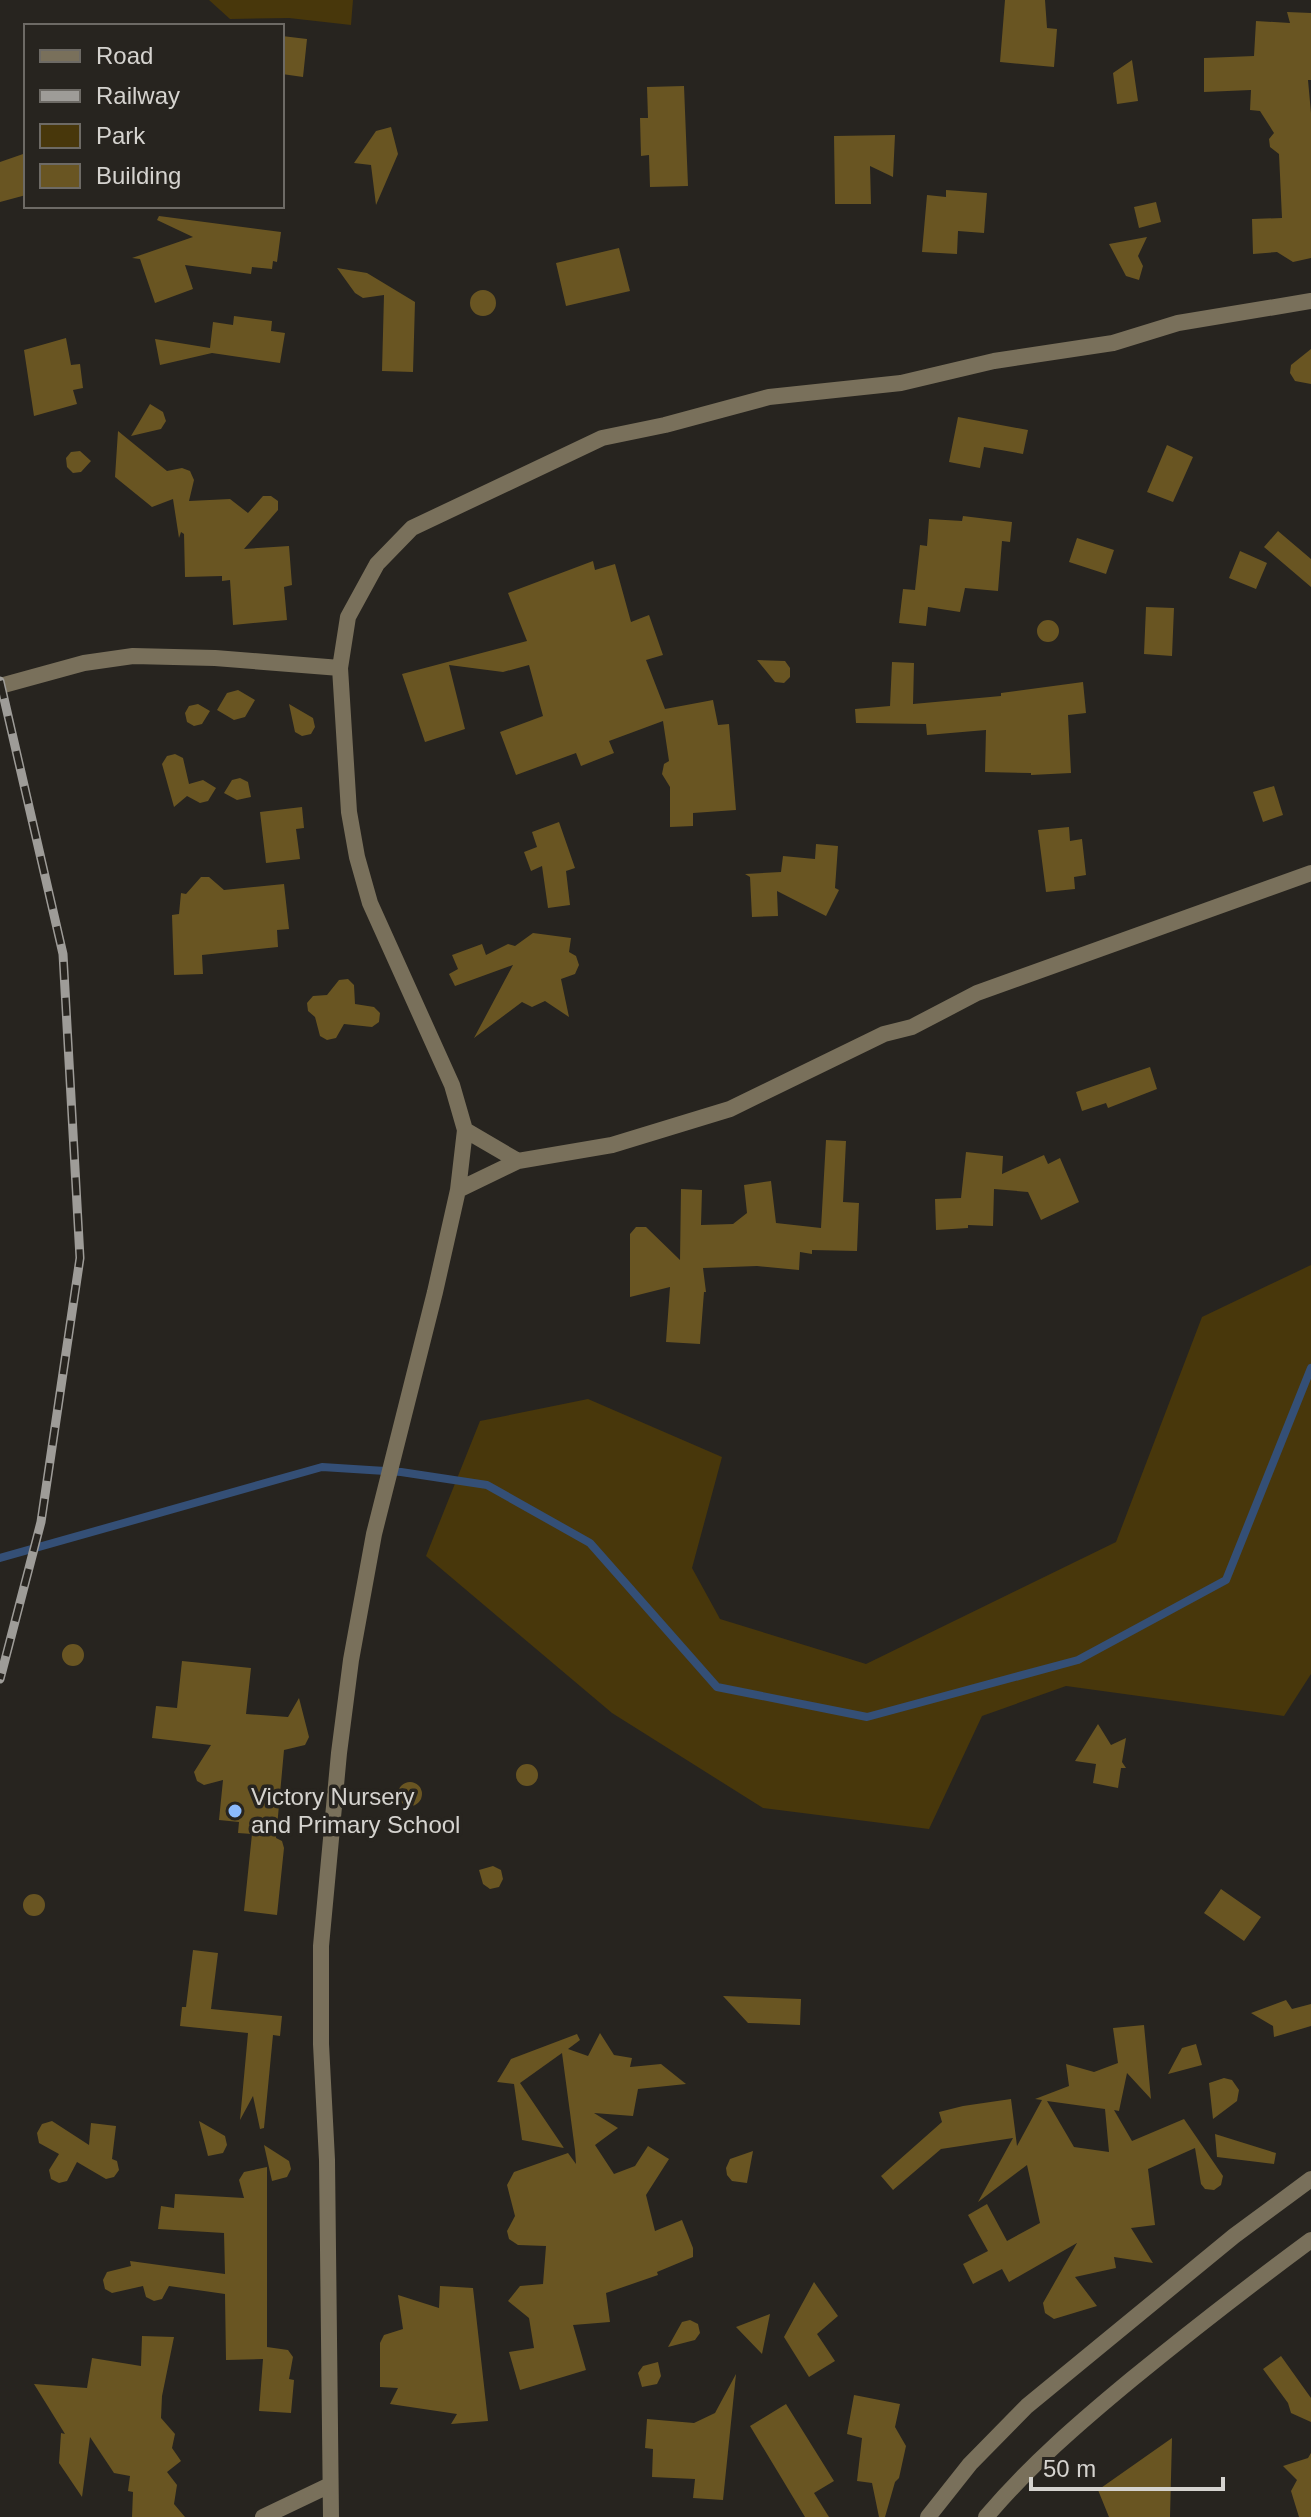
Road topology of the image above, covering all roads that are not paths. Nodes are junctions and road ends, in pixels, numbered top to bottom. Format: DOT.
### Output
graph roads {
  1 [pos="1311,301"];
  2 [pos="340,668"];
  3 [pos="0,686"];
  4 [pos="1311,873"];
  5 [pos="465,1130"];
  6 [pos="518,1161"];
  7 [pos="458,1190"];
  8 [pos="1311,2179"];
  9 [pos="1311,2240"];
  10 [pos="330,2485"];
  11 [pos="263,2517"];
  12 [pos="331,2517"];
  13 [pos="928,2517"];
  14 [pos="986,2517"];
  1 -- 2 [label="street"];
  2 -- 3 [label="street"];
  2 -- 5 [label="street"];
  4 -- 6 [label="street"];
  5 -- 6 [label="street"];
  5 -- 7 [label="street"];
  6 -- 7 [label="street"];
  7 -- 10 [label="street"];
  8 -- 13 [label="street"];
  9 -- 14 [label="street"];
  10 -- 11 [label="street"];
  10 -- 12 [label="street"];
}
